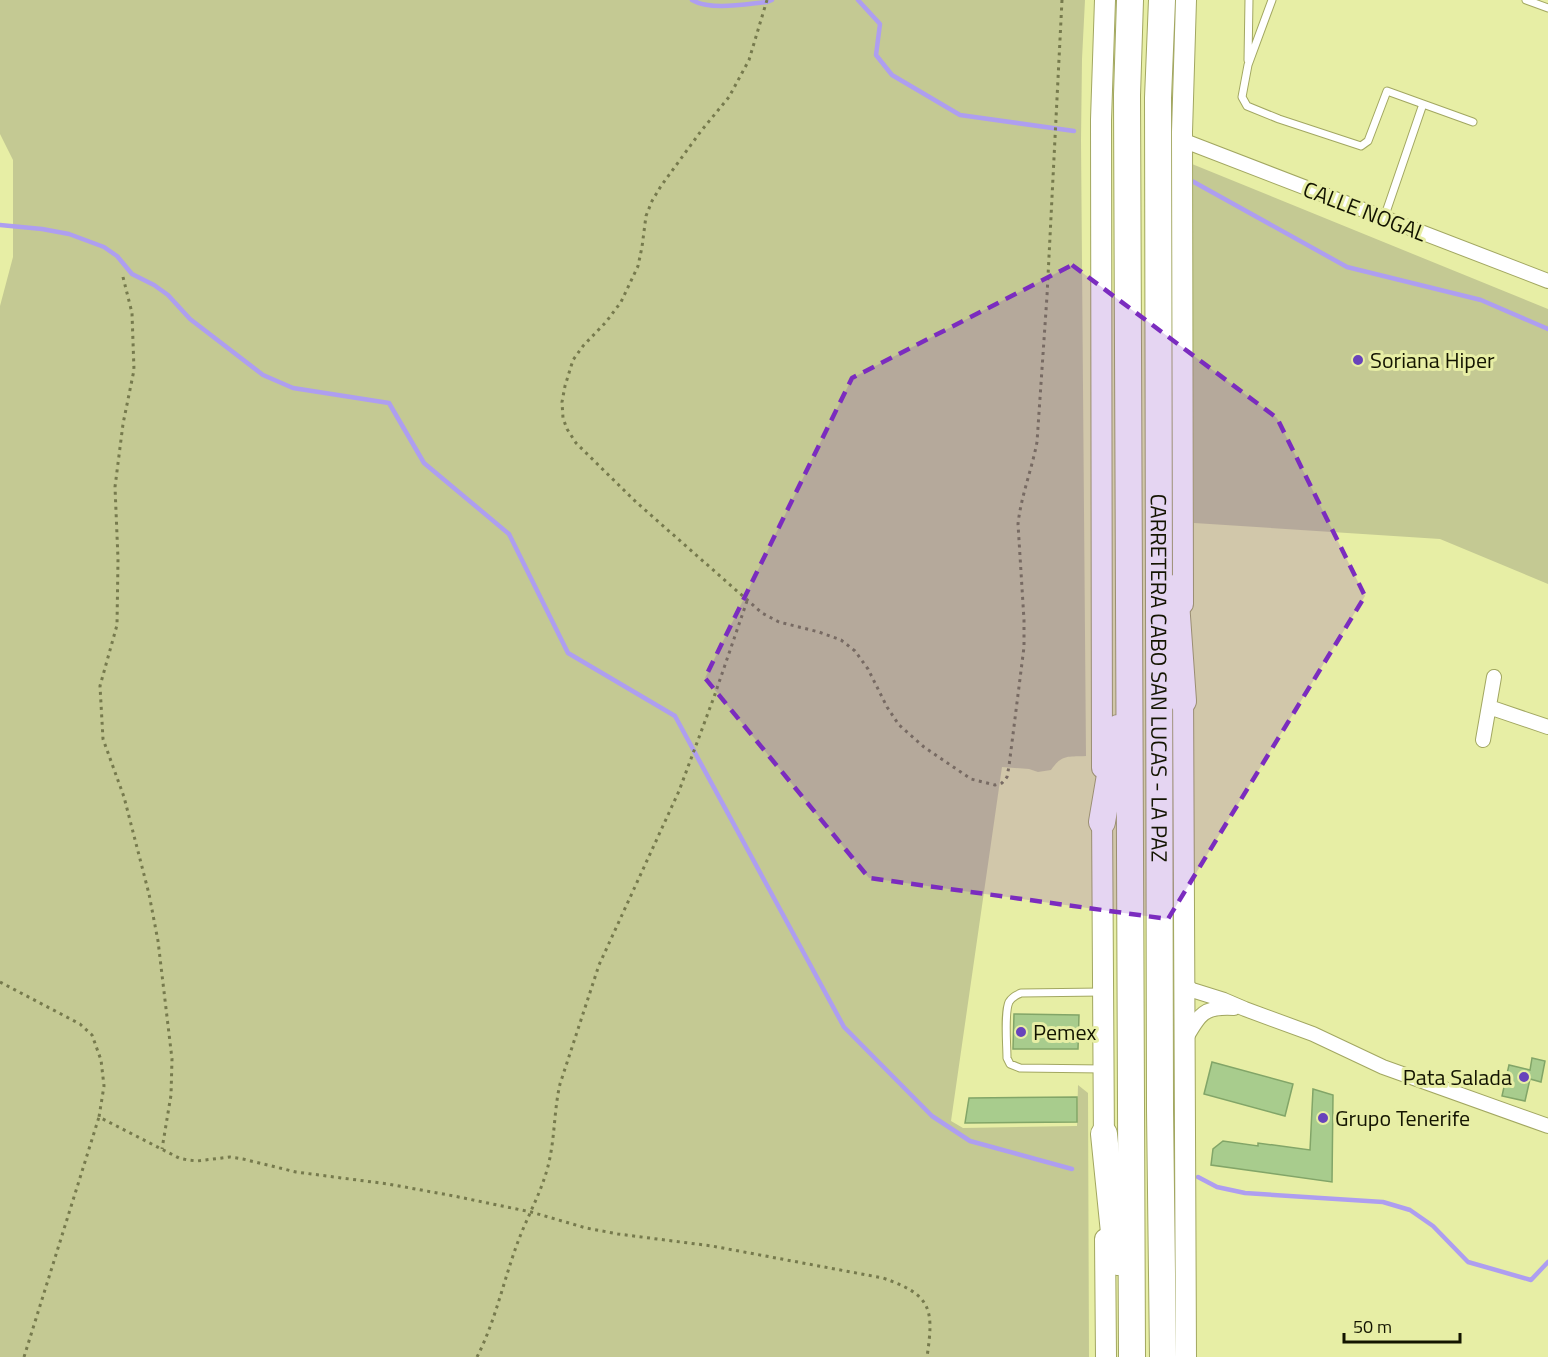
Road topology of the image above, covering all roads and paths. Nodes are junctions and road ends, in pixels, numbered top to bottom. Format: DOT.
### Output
graph roads {
  1 [pos="767,0"];
  2 [pos="1062,0"];
  3 [pos="1105,0"];
  4 [pos="1130,0"];
  5 [pos="1162,0"];
  6 [pos="1186,0"];
  7 [pos="1249,0"];
  8 [pos="1272,0"];
  9 [pos="1526,0"];
  10 [pos="1548,8"];
  11 [pos="1248,65"];
  12 [pos="1424,104"];
  13 [pos="1473,122"];
  14 [pos="1182,140"];
  15 [pos="1384,218"];
  16 [pos="123,277"];
  17 [pos="1548,281"];
  18 [pos="1158,398"];
  19 [pos="747,601"];
  20 [pos="1130,615"];
  21 [pos="1494,677"];
  22 [pos="1183,701"];
  23 [pos="1489,707"];
  24 [pos="1548,727"];
  25 [pos="1483,740"];
  26 [pos="1102,822"];
  27 [pos="1184,979"];
  28 [pos="0,982"];
  29 [pos="1104,992"];
  30 [pos="1245,1010"];
  31 [pos="1185,1042"];
  32 [pos="1104,1069"];
  33 [pos="99,1117"];
  34 [pos="1548,1126"];
  35 [pos="1104,1134"];
  36 [pos="162,1149"];
  37 [pos="531,1212"];
  38 [pos="24,1357"];
  39 [pos="477,1357"];
  40 [pos="927,1357"];
  41 [pos="1106,1357"];
  42 [pos="1127,1357"];
  43 [pos="1132,1357"];
  44 [pos="1163,1357"];
  45 [pos="1186,1357"];
  1 -- 19 [label="path"];
  2 -- 19 [label="path"];
  3 -- 26 [label="main road"];
  4 -- 20 [label="highway, CARRETERA CABO SAN LUCAS - LA PAZ"];
  5 -- 18 [label="highway, CARRETERA CABO SAN LUCAS - LA PAZ"];
  6 -- 14 [label="main road"];
  7 -- 11 [label="lane"];
  8 -- 11 [label="lane"];
  9 -- 10 [label="lane"];
  11 -- 12 [label="lane"];
  12 -- 13 [label="lane"];
  12 -- 15 [label="lane"];
  14 -- 15 [label="street, CALLE NOGAL"];
  14 -- 22 [label="main road"];
  15 -- 17 [label="street, CALLE NOGAL"];
  16 -- 36 [label="path"];
  18 -- 22 [label="highway"];
  18 -- 44 [label="highway, CARRETERA CABO SAN LUCAS - LA PAZ"];
  19 -- 37 [label="path"];
  20 -- 26 [label="highway"];
  20 -- 43 [label="highway, CARRETERA CABO SAN LUCAS - LA PAZ"];
  21 -- 23 [label="street"];
  22 -- 27 [label="main road"];
  23 -- 24 [label="street"];
  23 -- 25 [label="street"];
  26 -- 29 [label="main road"];
  27 -- 30 [label="street"];
  27 -- 31 [label="main road"];
  28 -- 33 [label="path"];
  29 -- 32 [label="main road"];
  29 -- 32 [label="lane"];
  30 -- 31 [label="street"];
  30 -- 34 [label="street"];
  31 -- 45 [label="main road"];
  32 -- 35 [label="main road"];
  33 -- 36 [label="path"];
  33 -- 38 [label="path"];
  35 -- 41 [label="main road"];
  35 -- 42 [label="highway"];
  36 -- 37 [label="path"];
  37 -- 39 [label="path"];
  37 -- 40 [label="path"];
}
